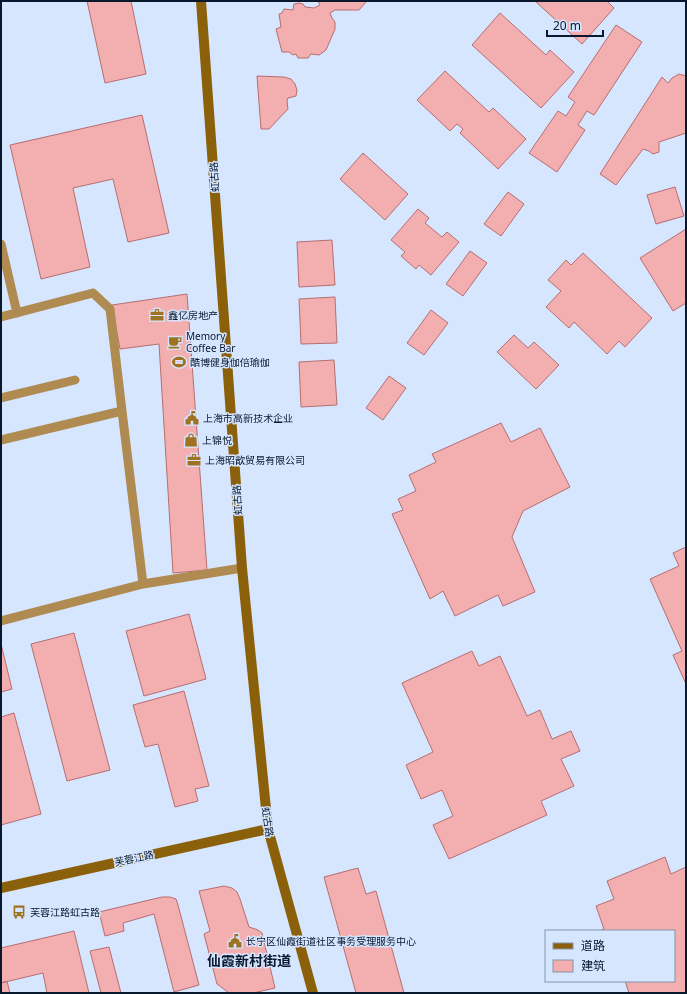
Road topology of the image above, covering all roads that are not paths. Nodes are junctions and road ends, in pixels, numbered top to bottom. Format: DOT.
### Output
graph roads {
  1 [pos="201,1"];
  2 [pos="1,244"];
  3 [pos="17,314"];
  4 [pos="1,317"];
  5 [pos="75,380"];
  6 [pos="1,398"];
  7 [pos="122,411"];
  8 [pos="1,440"];
  9 [pos="242,568"];
  10 [pos="143,584"];
  11 [pos="1,622"];
  12 [pos="268,829"];
  13 [pos="1,888"];
  14 [pos="313,993"];
  1 -- 9 [label="street, 虹古路"];
  2 -- 3 [label="lane"];
  3 -- 4 [label="lane"];
  3 -- 7 [label="lane"];
  5 -- 6 [label="lane"];
  7 -- 8 [label="lane"];
  7 -- 10 [label="lane"];
  9 -- 10 [label="lane"];
  9 -- 12 [label="street, 虹古路"];
  10 -- 11 [label="lane"];
  12 -- 13 [label="street, 芙蓉江路"];
  12 -- 14 [label="street, 虹古路"];
}
